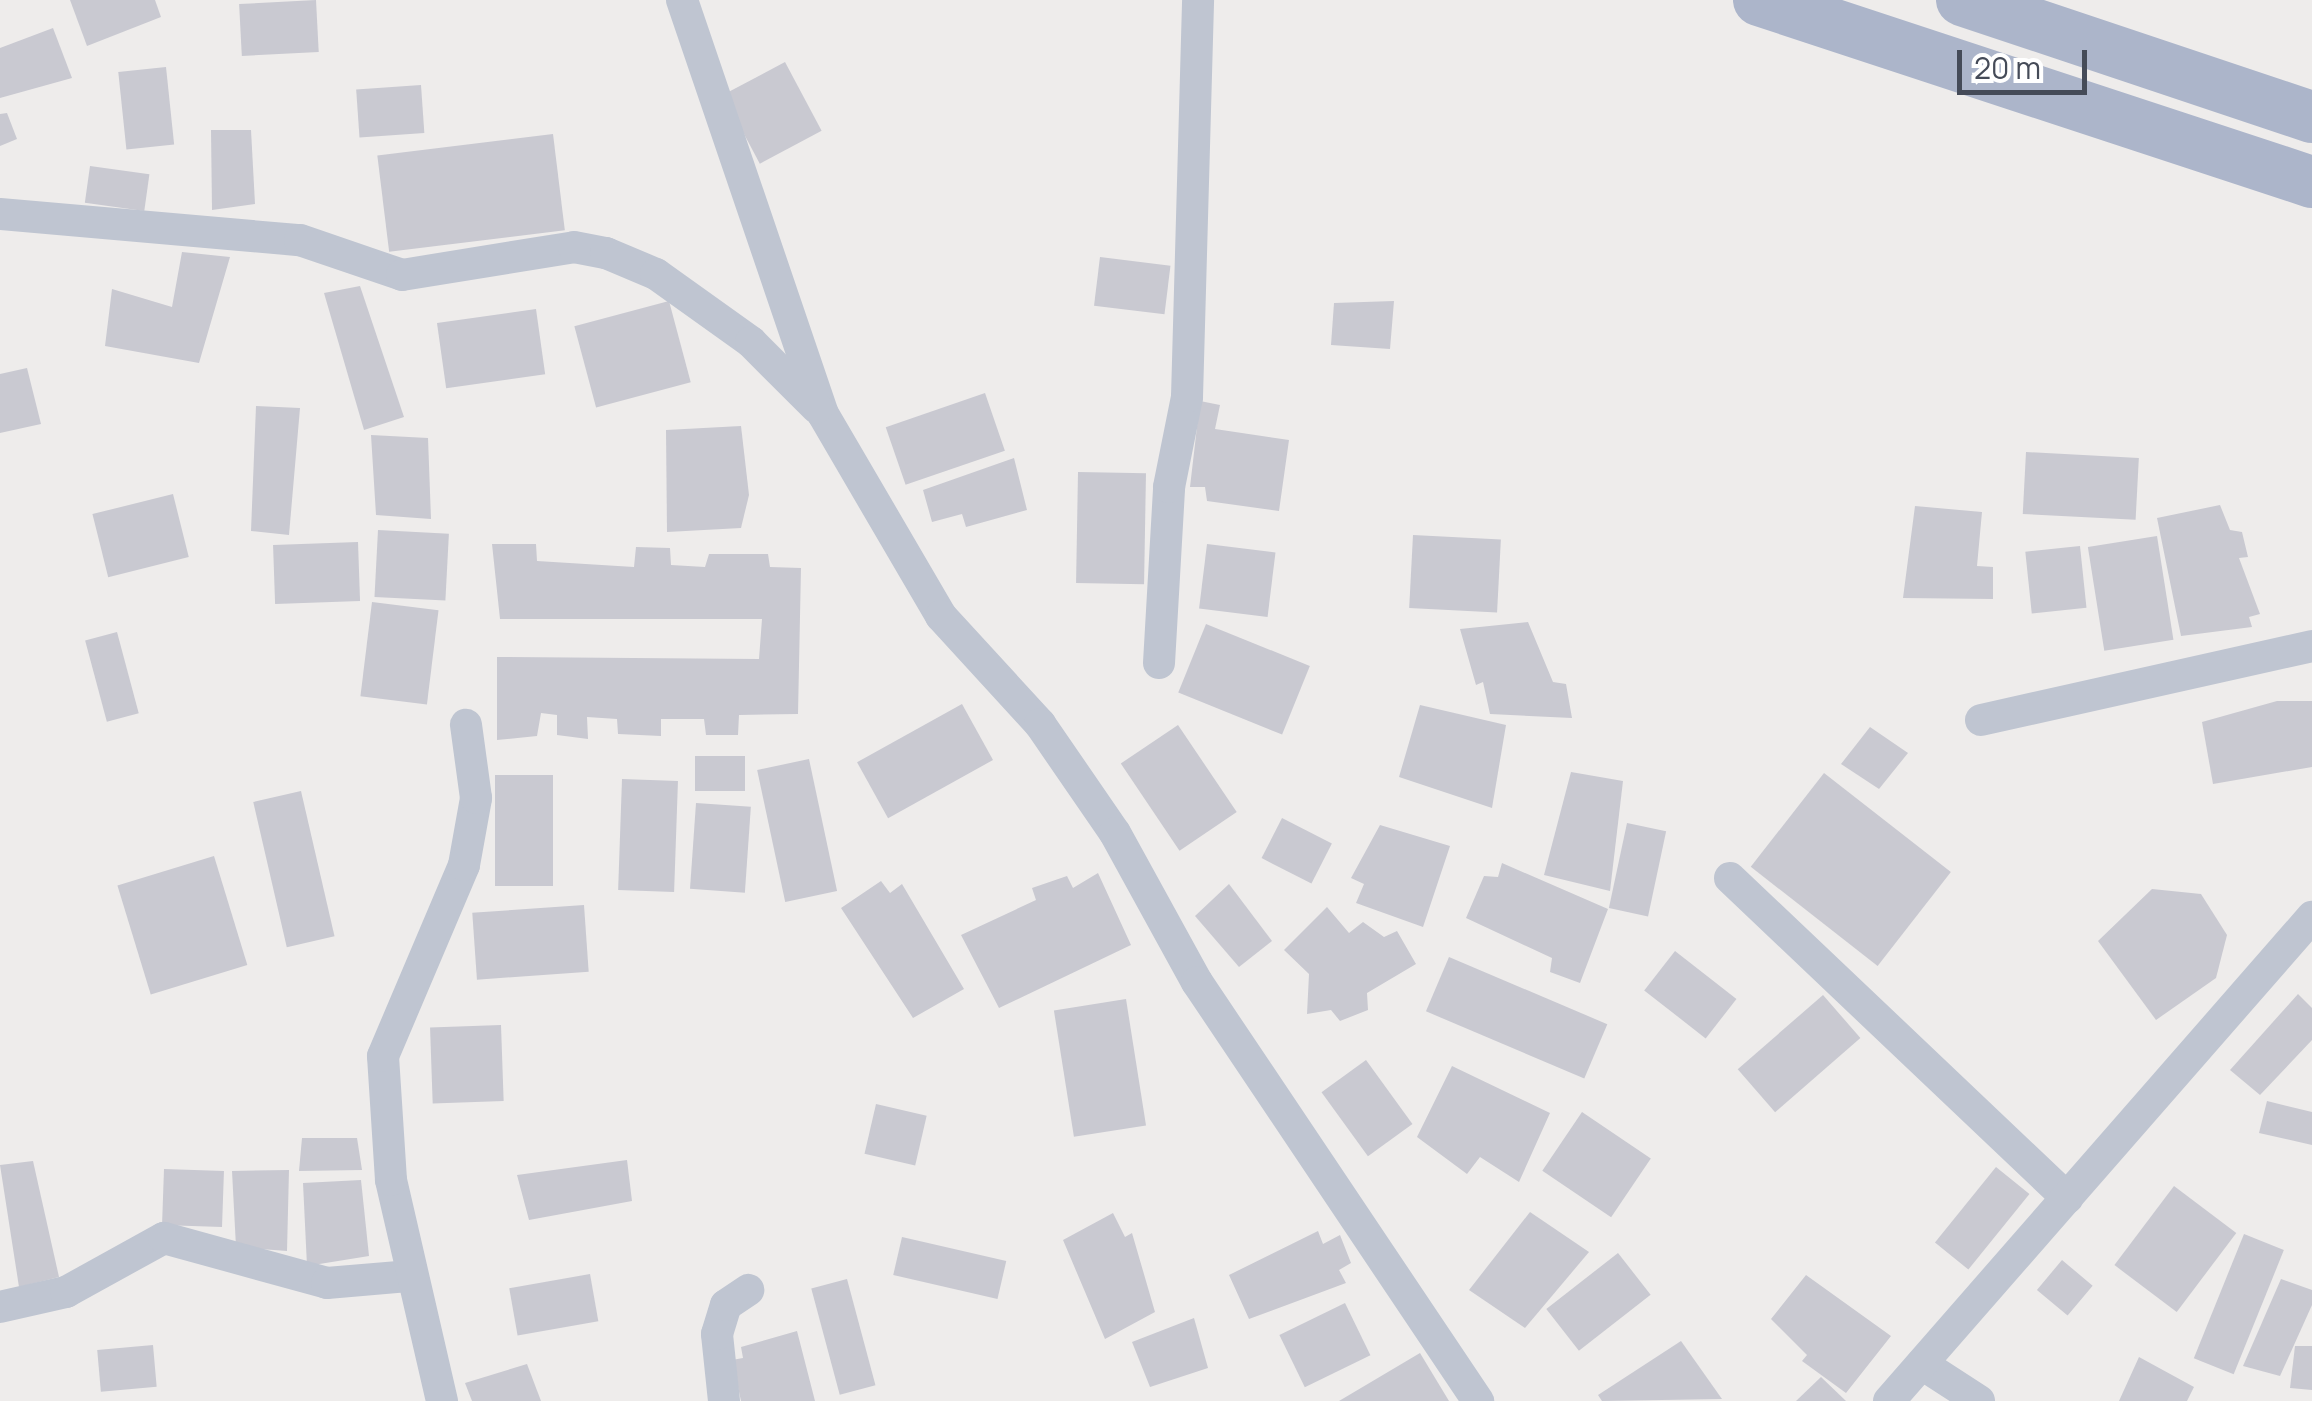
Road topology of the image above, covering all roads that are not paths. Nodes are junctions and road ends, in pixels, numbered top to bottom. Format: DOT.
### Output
graph roads {
  1 [pos="682,0"];
  2 [pos="1198,0"];
  3 [pos="1759,0"];
  4 [pos="1962,0"];
  5 [pos="2312,117"];
  6 [pos="2312,182"];
  7 [pos="0,214"];
  8 [pos="823,414"];
  9 [pos="2312,646"];
  10 [pos="1159,663"];
  11 [pos="1981,720"];
  12 [pos="466,725"];
  13 [pos="1730,878"];
  14 [pos="2312,917"];
  15 [pos="2067,1198"];
  16 [pos="408,1276"];
  17 [pos="748,1290"];
  18 [pos="0,1307"];
  19 [pos="1922,1364"];
  20 [pos="442,1401"];
  21 [pos="724,1401"];
  22 [pos="1478,1401"];
  23 [pos="1889,1401"];
  24 [pos="1978,1401"];
  1 -- 8 [label="street"];
  2 -- 10 [label="street"];
  3 -- 6 [label="main road"];
  4 -- 5 [label="main road"];
  7 -- 8 [label="street"];
  8 -- 22 [label="street"];
  9 -- 11 [label="street"];
  12 -- 16 [label="street"];
  13 -- 15 [label="street"];
  14 -- 15 [label="street"];
  15 -- 19 [label="street"];
  16 -- 18 [label="street"];
  16 -- 20 [label="street"];
  17 -- 21 [label="street"];
  19 -- 23 [label="street"];
  19 -- 24 [label="street"];
}
